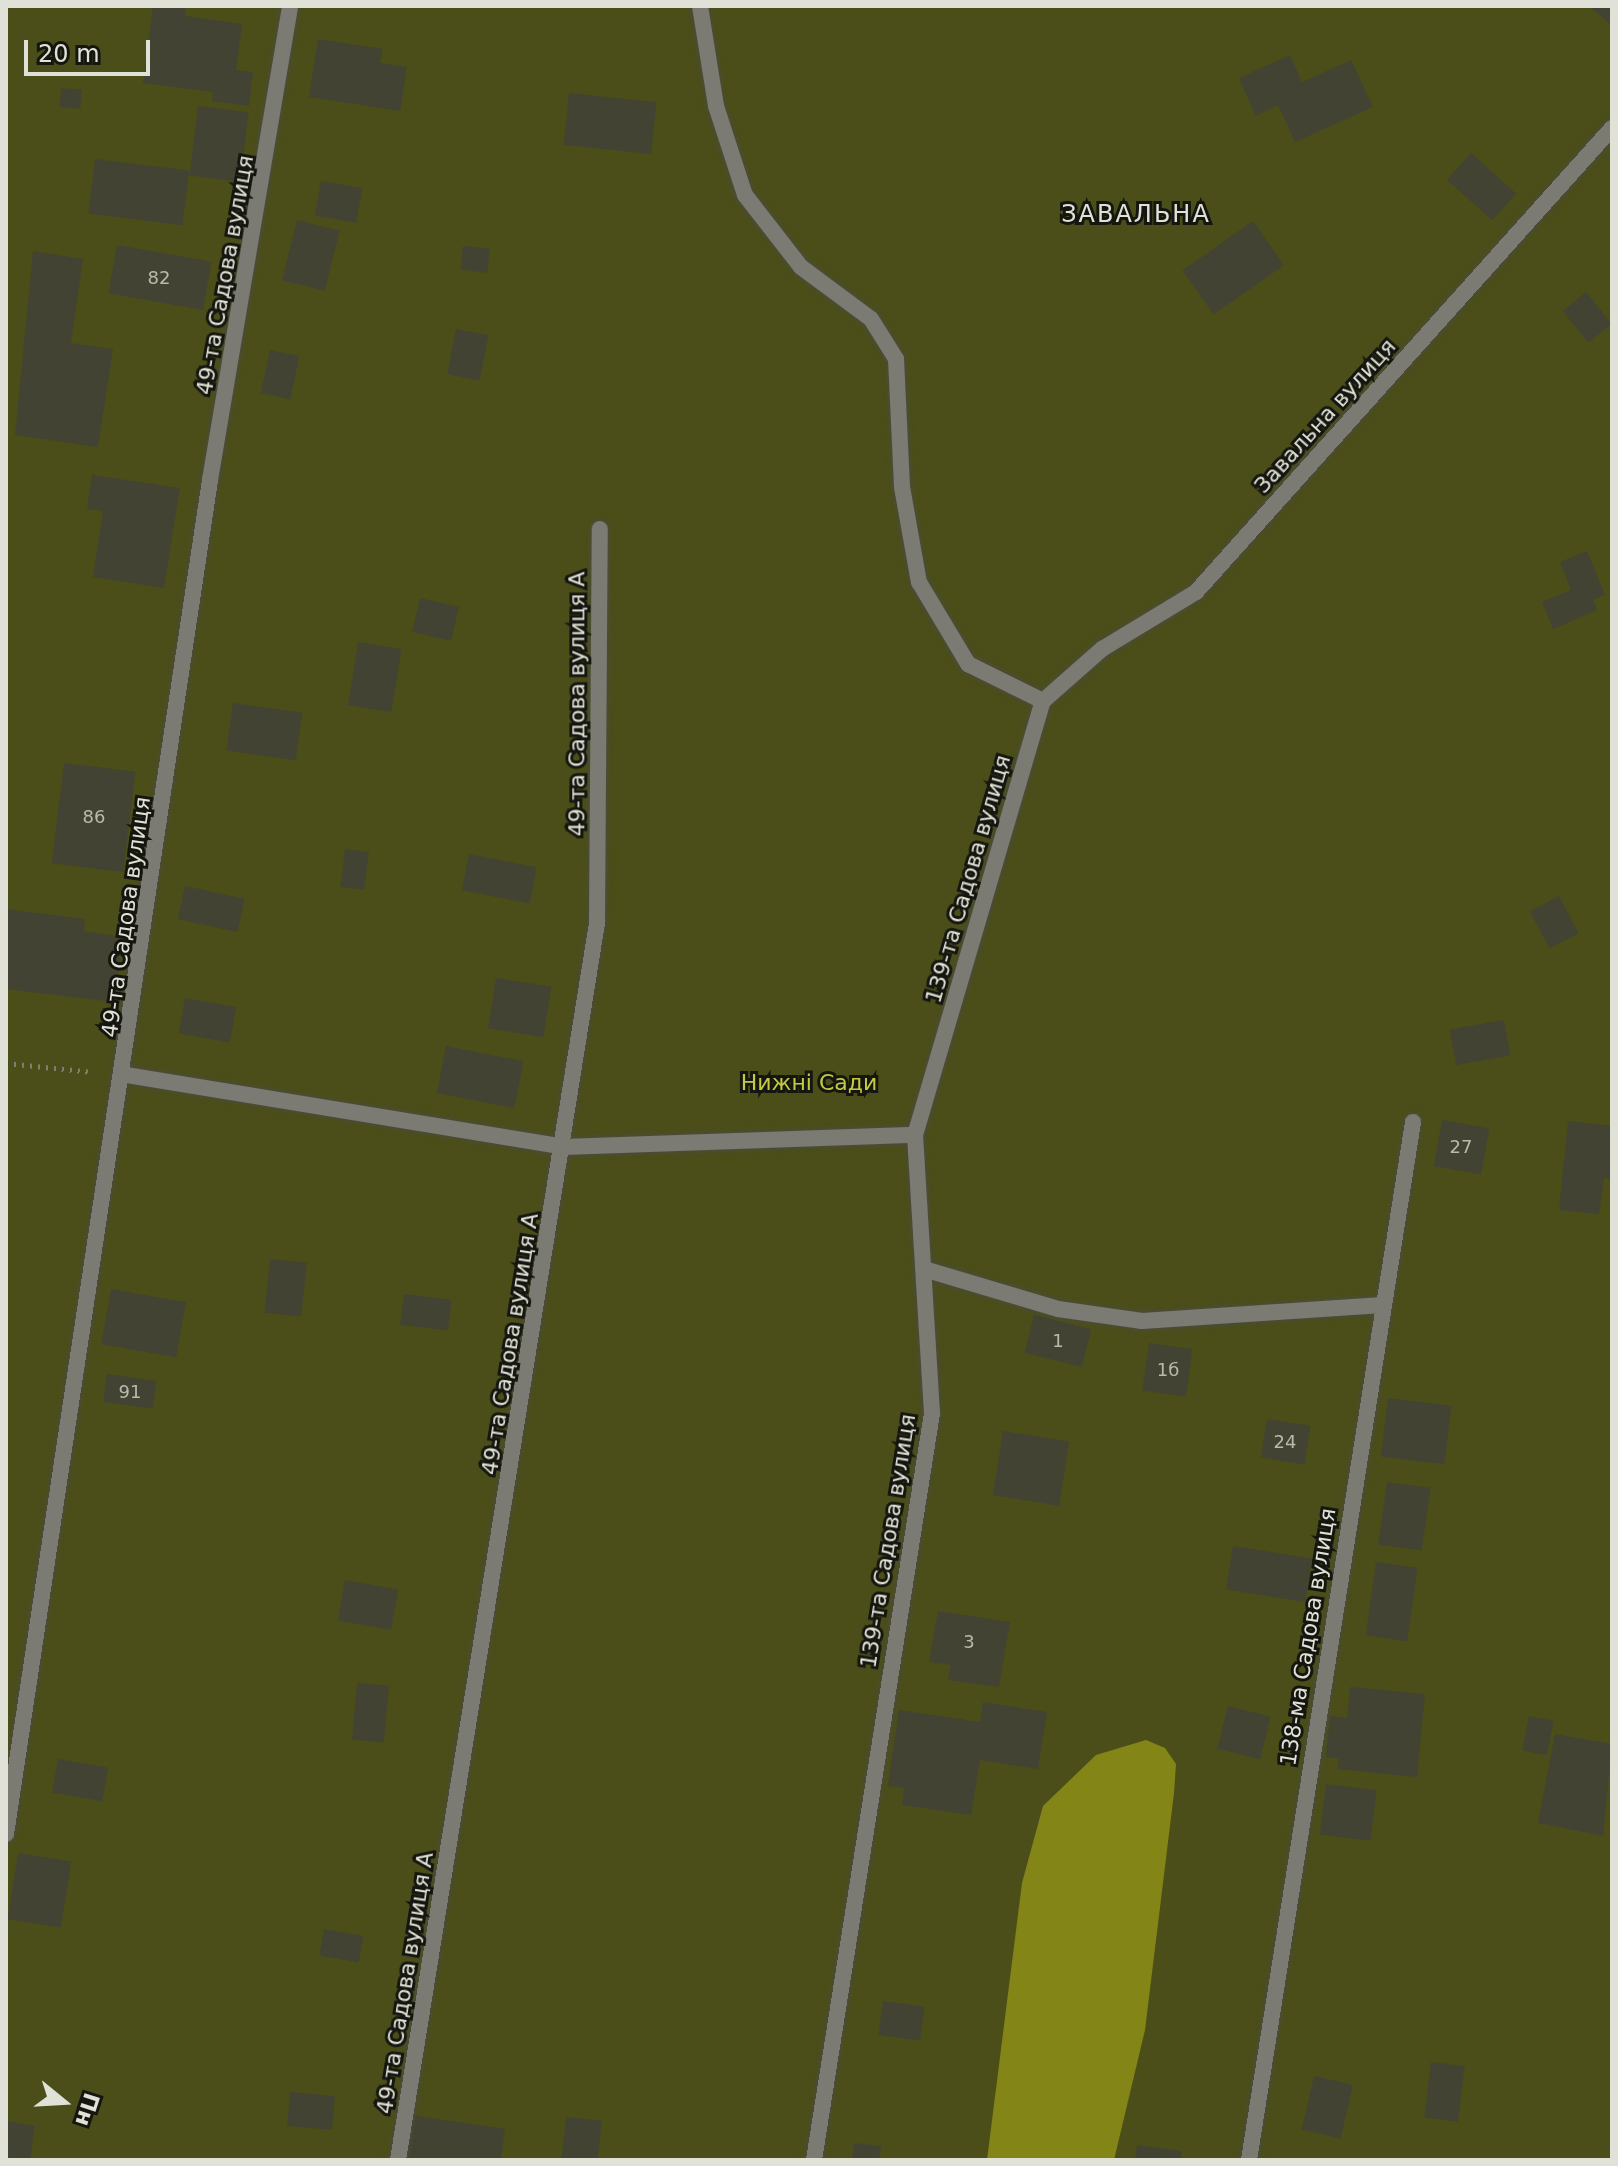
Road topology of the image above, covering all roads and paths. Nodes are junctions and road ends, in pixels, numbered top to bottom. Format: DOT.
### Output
graph roads {
  1 [pos="290,6"];
  2 [pos="700,6"];
  3 [pos="1612,128"];
  4 [pos="600,529"];
  5 [pos="1043,701"];
  6 [pos="6,1063"];
  7 [pos="126,1075"];
  8 [pos="1413,1122"];
  9 [pos="915,1135"];
  10 [pos="564,1147"];
  11 [pos="924,1269"];
  12 [pos="1382,1305"];
  13 [pos="6,1834"];
  14 [pos="398,2160"];
  15 [pos="814,2160"];
  16 [pos="1249,2160"];
  1 -- 7 [label="street, 49-та Садова вулиця"];
  2 -- 5 [label="street"];
  3 -- 5 [label="street, Завальна вулиця"];
  4 -- 10 [label="street, 49-та Садова вулиця А"];
  5 -- 9 [label="street, 139-та Садова вулиця"];
  6 -- 7 [label="path"];
  7 -- 10 [label="street"];
  7 -- 13 [label="street, 49-та Садова вулиця"];
  8 -- 12 [label="street, 138-ма Садова вулиця"];
  9 -- 10 [label="street"];
  9 -- 11 [label="street, 139-та Садова вулиця"];
  10 -- 14 [label="street, 49-та Садова вулиця А"];
  11 -- 12 [label="street"];
  11 -- 15 [label="street, 139-та Садова вулиця"];
  12 -- 16 [label="street, 138-ма Садова вулиця"];
}
